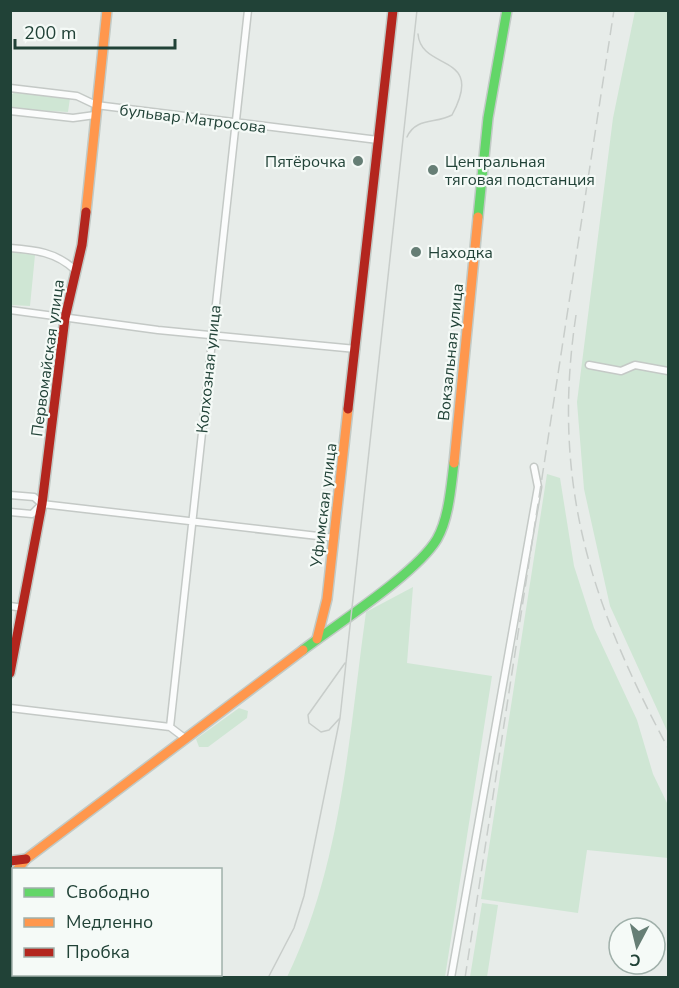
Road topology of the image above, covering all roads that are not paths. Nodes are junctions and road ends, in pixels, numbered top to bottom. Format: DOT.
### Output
graph roads {
  1 [pos="107,10"];
  2 [pos="248,10"];
  3 [pos="393,10"];
  4 [pos="507,10"];
  5 [pos="10,88"];
  6 [pos="95,110"];
  7 [pos="10,111"];
  8 [pos="236,124"];
  9 [pos="378,140"];
  10 [pos="10,248"];
  11 [pos="75,270"];
  12 [pos="10,310"];
  13 [pos="65,318"];
  14 [pos="212,334"];
  15 [pos="356,349"];
  16 [pos="589,365"];
  17 [pos="669,371"];
  18 [pos="534,467"];
  19 [pos="10,495"];
  20 [pos="42,504"];
  21 [pos="10,512"];
  22 [pos="191,522"];
  23 [pos="334,538"];
  24 [pos="10,606"];
  25 [pos="23,608"];
  26 [pos="317,639"];
  27 [pos="10,673"];
  28 [pos="10,708"];
  29 [pos="170,727"];
  30 [pos="186,740"];
  31 [pos="26,859"];
  32 [pos="10,861"];
  33 [pos="19,868"];
  34 [pos="451,978"];
  1 -- 6 [label="street, Первомайская улица"];
  2 -- 8 [label="street, Колхозная улица"];
  3 -- 9 [label="street, Уфимская улица"];
  4 -- 26 [label="street, Вокзальная улица"];
  5 -- 6 [label="street, бульвар Матросова"];
  6 -- 7 [label="street, бульвар Матросова"];
  6 -- 8 [label="street, бульвар Матросова"];
  6 -- 11 [label="street, Первомайская улица"];
  8 -- 9 [label="street, бульвар Матросова"];
  8 -- 14 [label="street, Колхозная улица"];
  9 -- 15 [label="street, Уфимская улица"];
  10 -- 11 [label="street"];
  11 -- 13 [label="street, Первомайская улица"];
  12 -- 13 [label="street"];
  13 -- 14 [label="street"];
  13 -- 20 [label="street, Первомайская улица"];
  14 -- 15 [label="street"];
  14 -- 22 [label="street, Колхозная улица"];
  15 -- 23 [label="street, Уфимская улица"];
  16 -- 17 [label="street"];
  18 -- 34 [label="street"];
  19 -- 20 [label="street"];
  20 -- 21 [label="street"];
  20 -- 22 [label="street"];
  20 -- 25 [label="street, Первомайская улица"];
  22 -- 23 [label="street"];
  22 -- 29 [label="street, Колхозная улица"];
  23 -- 26 [label="street, Уфимская улица"];
  24 -- 25 [label="street"];
  25 -- 27 [label="street, Первомайская улица"];
  26 -- 30 [label="street"];
  28 -- 29 [label="street"];
  29 -- 30 [label="street"];
  30 -- 31 [label="street"];
  31 -- 32 [label="street"];
  31 -- 33 [label="street"];
}
